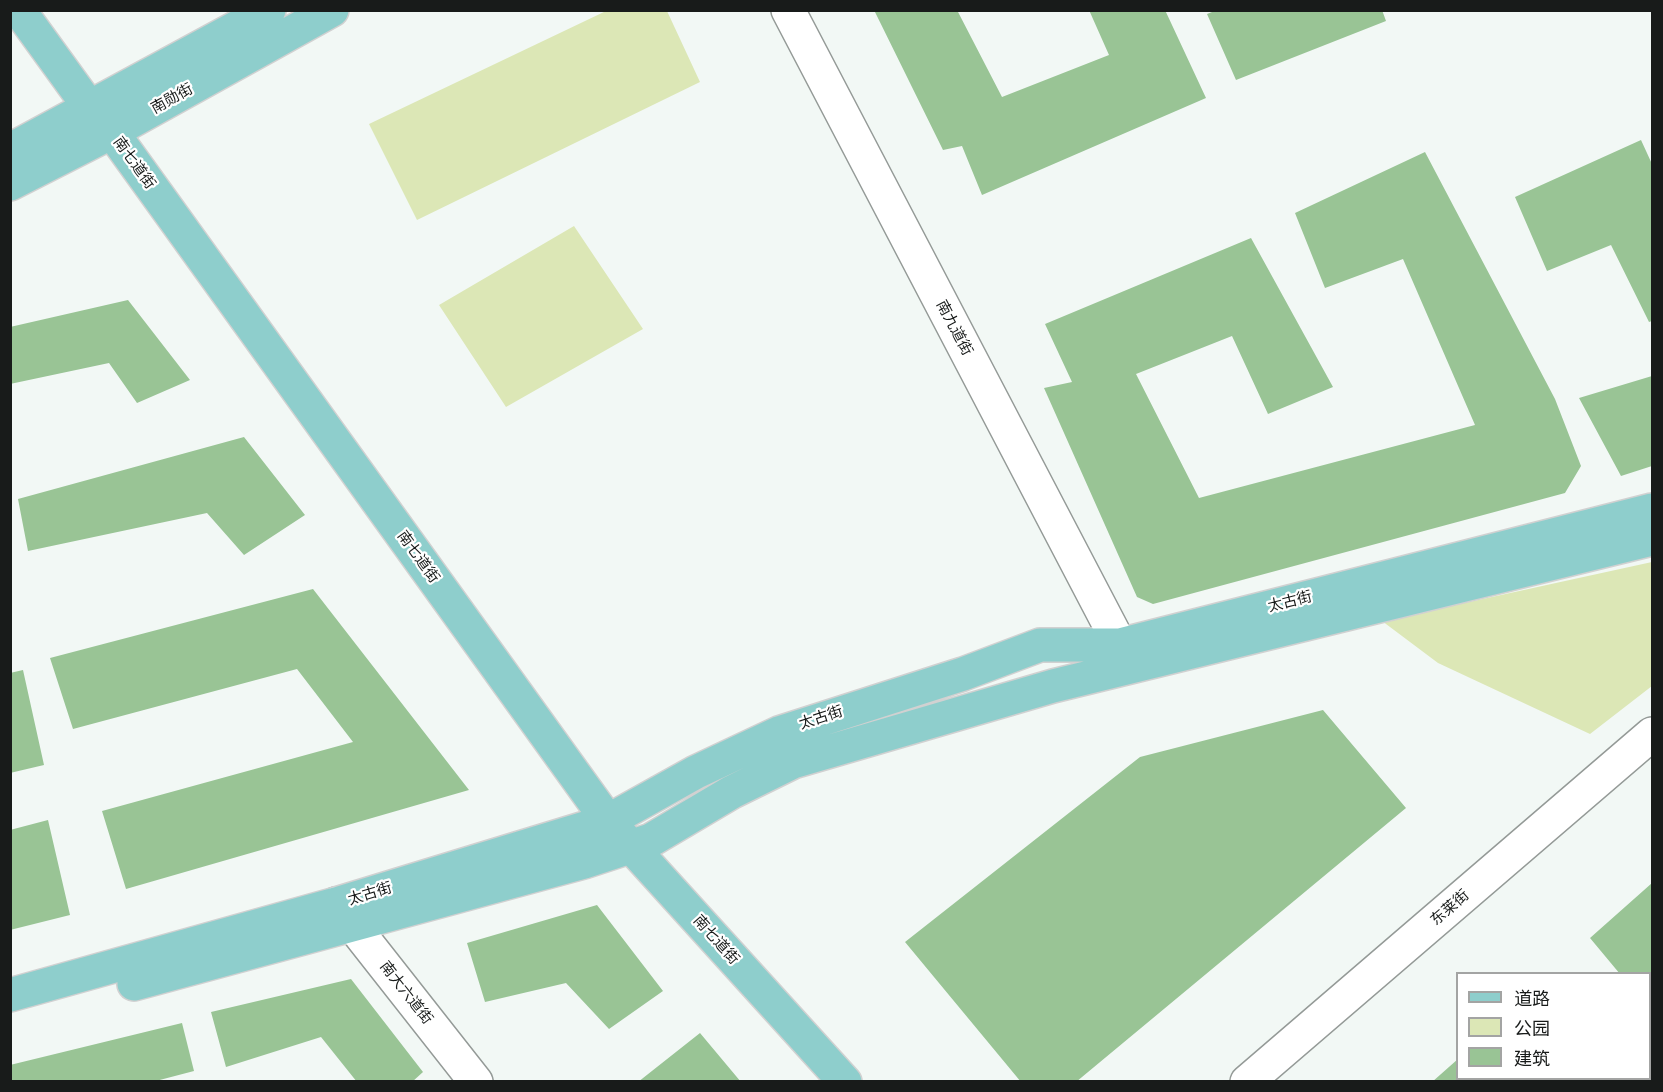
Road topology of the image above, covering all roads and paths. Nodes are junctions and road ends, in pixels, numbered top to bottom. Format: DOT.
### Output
graph roads {
  1 [pos="19,10"];
  2 [pos="269,10"];
  3 [pos="332,10"];
  4 [pos="788,10"];
  5 [pos="101,120"];
  6 [pos="10,150"];
  7 [pos="10,184"];
  8 [pos="1653,510"];
  9 [pos="1653,538"];
  10 [pos="1120,645"];
  11 [pos="1653,734"];
  12 [pos="608,821"];
  13 [pos="631,846"];
  14 [pos="344,915"];
  15 [pos="10,995"];
  16 [pos="10,1018"];
  17 [pos="476,1082"];
  18 [pos="845,1082"];
  19 [pos="1247,1082"];
  1 -- 5 [label="main road, 南七道街"];
  2 -- 5 [label="main road, 南勋街"];
  3 -- 5 [label="main road, 南勋街"];
  4 -- 10 [label="street, 南九道街"];
  5 -- 6 [label="main road, 南勋街"];
  5 -- 7 [label="main road, 南勋街"];
  5 -- 12 [label="main road, 南七道街"];
  8 -- 10 [label="main road, 太古街"];
  9 -- 13 [label="main road, 太古街"];
  10 -- 12 [label="main road, 太古街"];
  11 -- 19 [label="street, 东莱街"];
  12 -- 13 [label="main road, 南七道街"];
  12 -- 14 [label="main road, 太古街"];
  13 -- 14 [label="main road, 太古街"];
  13 -- 18 [label="main road, 南七道街"];
  14 -- 15 [label="main road, 太古街"];
  14 -- 16 [label="main road, 太古街"];
  14 -- 17 [label="street, 南大六道街"];
}
